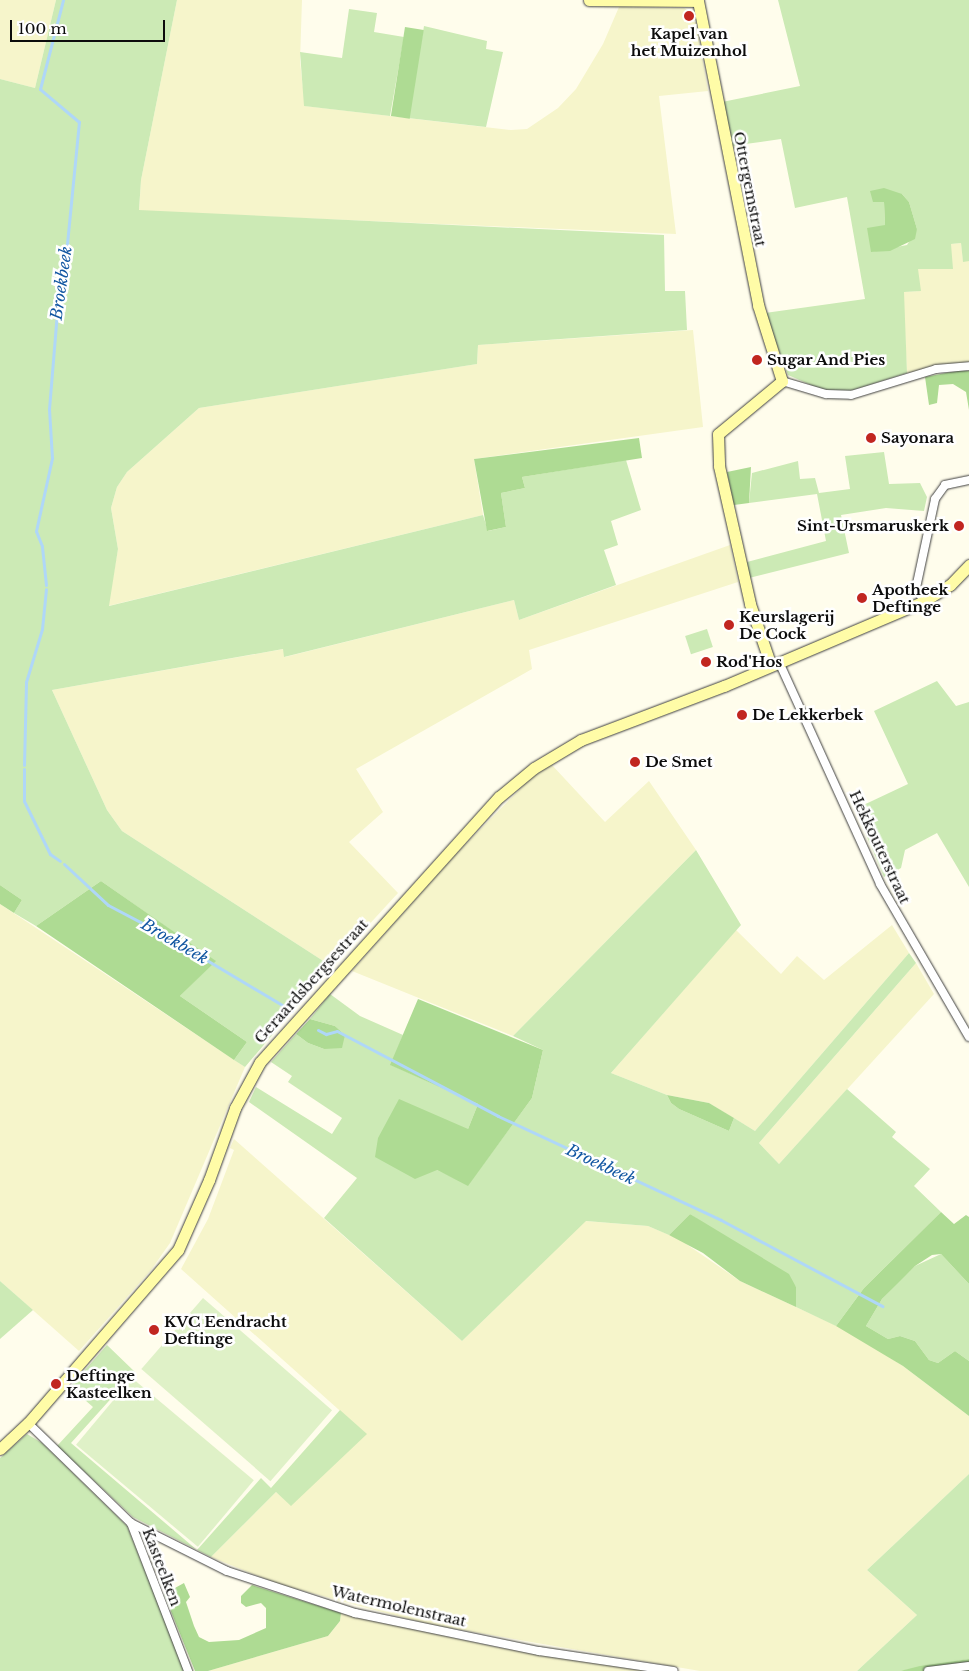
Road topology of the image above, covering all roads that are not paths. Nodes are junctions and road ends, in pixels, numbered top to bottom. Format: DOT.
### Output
graph roads {
  1 [pos="589,0"];
  2 [pos="698,0"];
  3 [pos="969,366"];
  4 [pos="782,381"];
  5 [pos="969,480"];
  6 [pos="969,565"];
  7 [pos="924,601"];
  8 [pos="775,664"];
  9 [pos="969,1037"];
  10 [pos="28,1424"];
  11 [pos="0,1449"];
  12 [pos="131,1523"];
  13 [pos="969,1666"];
  14 [pos="188,1671"];
  15 [pos="674,1671"];
  16 [pos="928,1671"];
  1 -- 2 [label="street"];
  2 -- 4 [label="street, Ottergemstraat"];
  3 -- 4 [label="street"];
  4 -- 8 [label="street"];
  5 -- 7 [label="street"];
  6 -- 7 [label="street, Geraardsbergsestraat"];
  7 -- 8 [label="street, Geraardsbergsestraat"];
  8 -- 9 [label="street, Hekkouterstraat"];
  8 -- 10 [label="street, Geraardsbergsestraat"];
  10 -- 11 [label="street, Geraardsbergsestraat"];
  10 -- 12 [label="street, Kasteelken"];
  12 -- 14 [label="street, Kasteelken"];
  12 -- 15 [label="street, Watermolenstraat"];
  13 -- 16 [label="street"];
}
